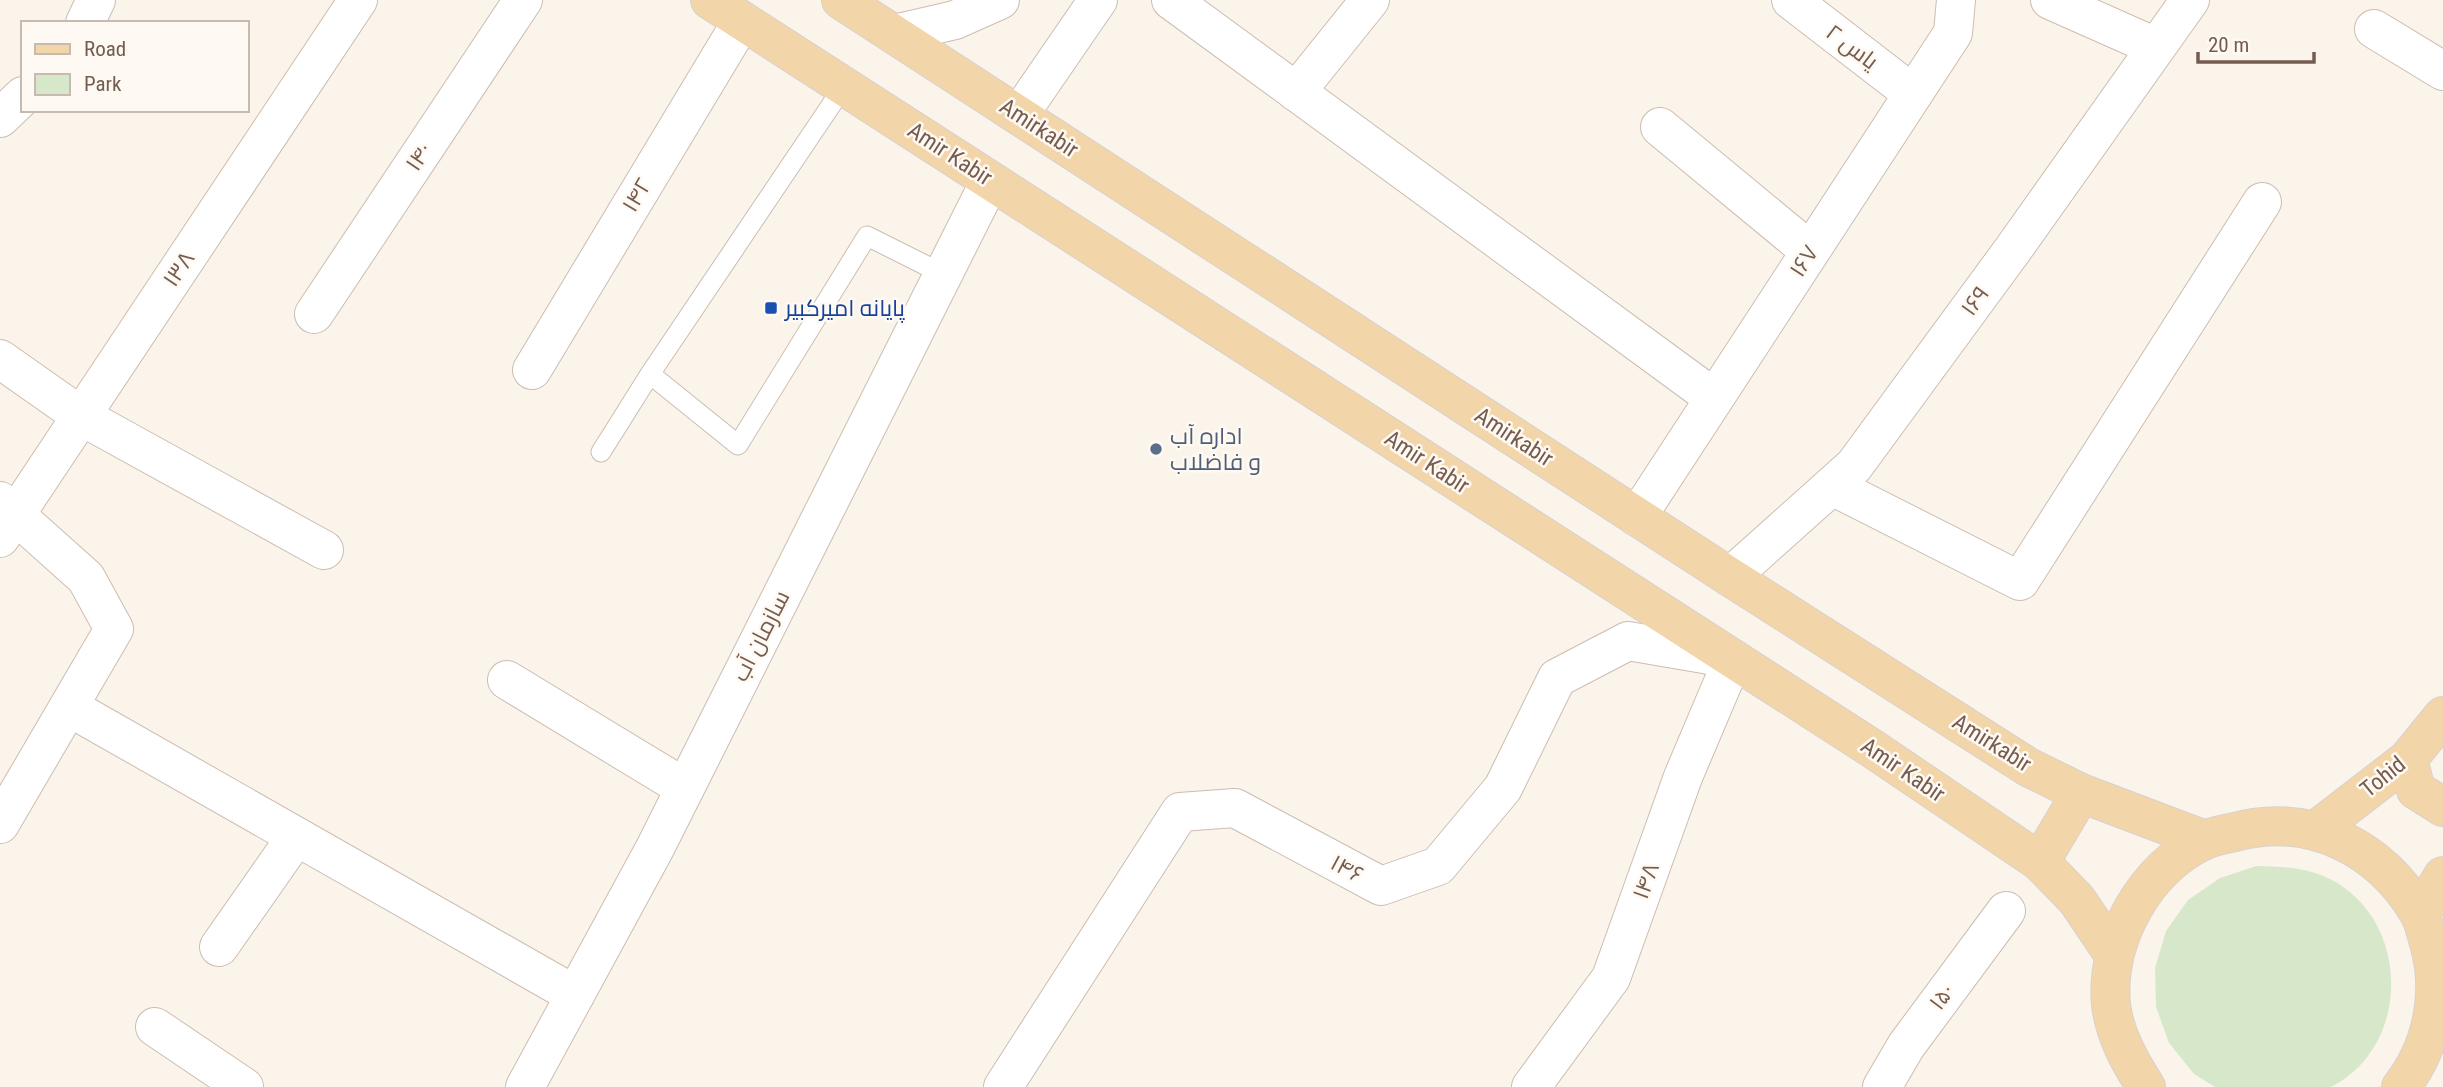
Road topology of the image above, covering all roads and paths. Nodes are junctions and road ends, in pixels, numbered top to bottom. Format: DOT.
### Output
graph roads {
  1 [pos="96,0"];
  2 [pos="358,0"];
  3 [pos="523,0"];
  4 [pos="710,0"];
  5 [pos="841,0"];
  6 [pos="1000,0"];
  7 [pos="1098,0"];
  8 [pos="1171,0"];
  9 [pos="1370,0"];
  10 [pos="1791,0"];
  11 [pos="1956,0"];
  12 [pos="2050,0"];
  13 [pos="2190,0"];
  14 [pos="86,21"];
  15 [pos="742,21"];
  16 [pos="2374,29"];
  17 [pos="894,34"];
  18 [pos="2156,47"];
  19 [pos="2443,71"];
  20 [pos="844,86"];
  21 [pos="1296,92"];
  22 [pos="1913,94"];
  23 [pos="21,98"];
  24 [pos="1019,115"];
  25 [pos="0,118"];
  26 [pos="1660,127"];
  27 [pos="990,181"];
  28 [pos="2262,202"];
  29 [pos="1810,251"];
  30 [pos="943,274"];
  31 [pos="314,314"];
  32 [pos="0,359"];
  33 [pos="532,370"];
  34 [pos="650,374"];
  35 [pos="1714,398"];
  36 [pos="80,416"];
  37 [pos="601,452"];
  38 [pos="1832,486"];
  39 [pos="1637,516"];
  40 [pos="5,518"];
  41 [pos="324,550"];
  42 [pos="1730,577"];
  43 [pos="1733,659"];
  44 [pos="507,680"];
  45 [pos="69,707"];
  46 [pos="2443,716"];
  47 [pos="2408,759"];
  48 [pos="685,788"];
  49 [pos="2081,793"];
  50 [pos="2443,807"];
  51 [pos="0,824"];
  52 [pos="2316,830"];
  53 [pos="296,836"];
  54 [pos="2205,840"];
  55 [pos="2040,862"];
  56 [pos="2443,876"];
  57 [pos="2006,911"];
  58 [pos="2420,915"];
  59 [pos="219,947"];
  60 [pos="2114,955"];
  61 [pos="575,995"];
  62 [pos="155,1027"];
  63 [pos="2420,1080"];
  64 [pos="244,1087"];
  65 [pos="525,1087"];
  66 [pos="1003,1087"];
  67 [pos="1531,1087"];
  68 [pos="1882,1087"];
  69 [pos="2146,1087"];
  1 -- 14 [label="street"];
  2 -- 36 [label="street, ۱۳۸"];
  3 -- 31 [label="street, ۱۴۰"];
  4 -- 15 [label="main road, Amir Kabir"];
  5 -- 17 [label="main road, Amirkabir"];
  6 -- 17 [label="street"];
  7 -- 24 [label="street"];
  8 -- 21 [label="street"];
  9 -- 21 [label="street"];
  10 -- 22 [label="street, یاس ۲"];
  11 -- 22 [label="street, ۱۶۷"];
  12 -- 18 [label="street"];
  13 -- 18 [label="street, ۱۶۹"];
  15 -- 20 [label="main road, Amir Kabir"];
  15 -- 33 [label="street, ۱۴۲"];
  16 -- 19 [label="street"];
  17 -- 24 [label="main road, Amirkabir"];
  18 -- 38 [label="street, ۱۶۹"];
  20 -- 27 [label="main road, Amir Kabir"];
  20 -- 34 [label="lane"];
  21 -- 35 [label="street"];
  22 -- 29 [label="street, ۱۶۷"];
  23 -- 25 [label="street"];
  24 -- 39 [label="main road, Amirkabir"];
  26 -- 29 [label="street"];
  27 -- 30 [label="street, سازمان آب"];
  27 -- 43 [label="main road, Amir Kabir"];
  28 -- 38 [label="street"];
  29 -- 35 [label="street, ۱۶۷"];
  30 -- 34 [label="lane"];
  30 -- 48 [label="street, سازمان آب"];
  32 -- 36 [label="street"];
  34 -- 37 [label="lane"];
  35 -- 39 [label="street, ۱۶۷"];
  36 -- 40 [label="street, ۱۳۸"];
  36 -- 41 [label="street"];
  38 -- 42 [label="street, ۱۶۹"];
  39 -- 42 [label="main road, Amirkabir"];
  40 -- 45 [label="street"];
  42 -- 49 [label="main road, Amirkabir"];
  43 -- 55 [label="main road, Amir Kabir"];
  43 -- 66 [label="street, ۱۴۶"];
  43 -- 67 [label="street, ۱۴۸"];
  44 -- 48 [label="street"];
  45 -- 51 [label="street"];
  45 -- 53 [label="street"];
  46 -- 47 [label="main road, Tohid"];
  47 -- 50 [label="main road"];
  47 -- 52 [label="main road, Tohid"];
  48 -- 61 [label="street, سازمان آب"];
  49 -- 54 [label="main road, Amirkabir"];
  49 -- 55 [label="main road"];
  52 -- 54 [label="main road"];
  52 -- 58 [label="main road"];
  53 -- 59 [label="street"];
  53 -- 61 [label="street"];
  54 -- 60 [label="main road"];
  55 -- 60 [label="main road, Amir Kabir"];
  56 -- 58 [label="main road"];
  57 -- 68 [label="street, ۱۵۰"];
  58 -- 63 [label="main road"];
  60 -- 69 [label="main road"];
  61 -- 65 [label="street, سازمان آب"];
  62 -- 64 [label="street"];
}
